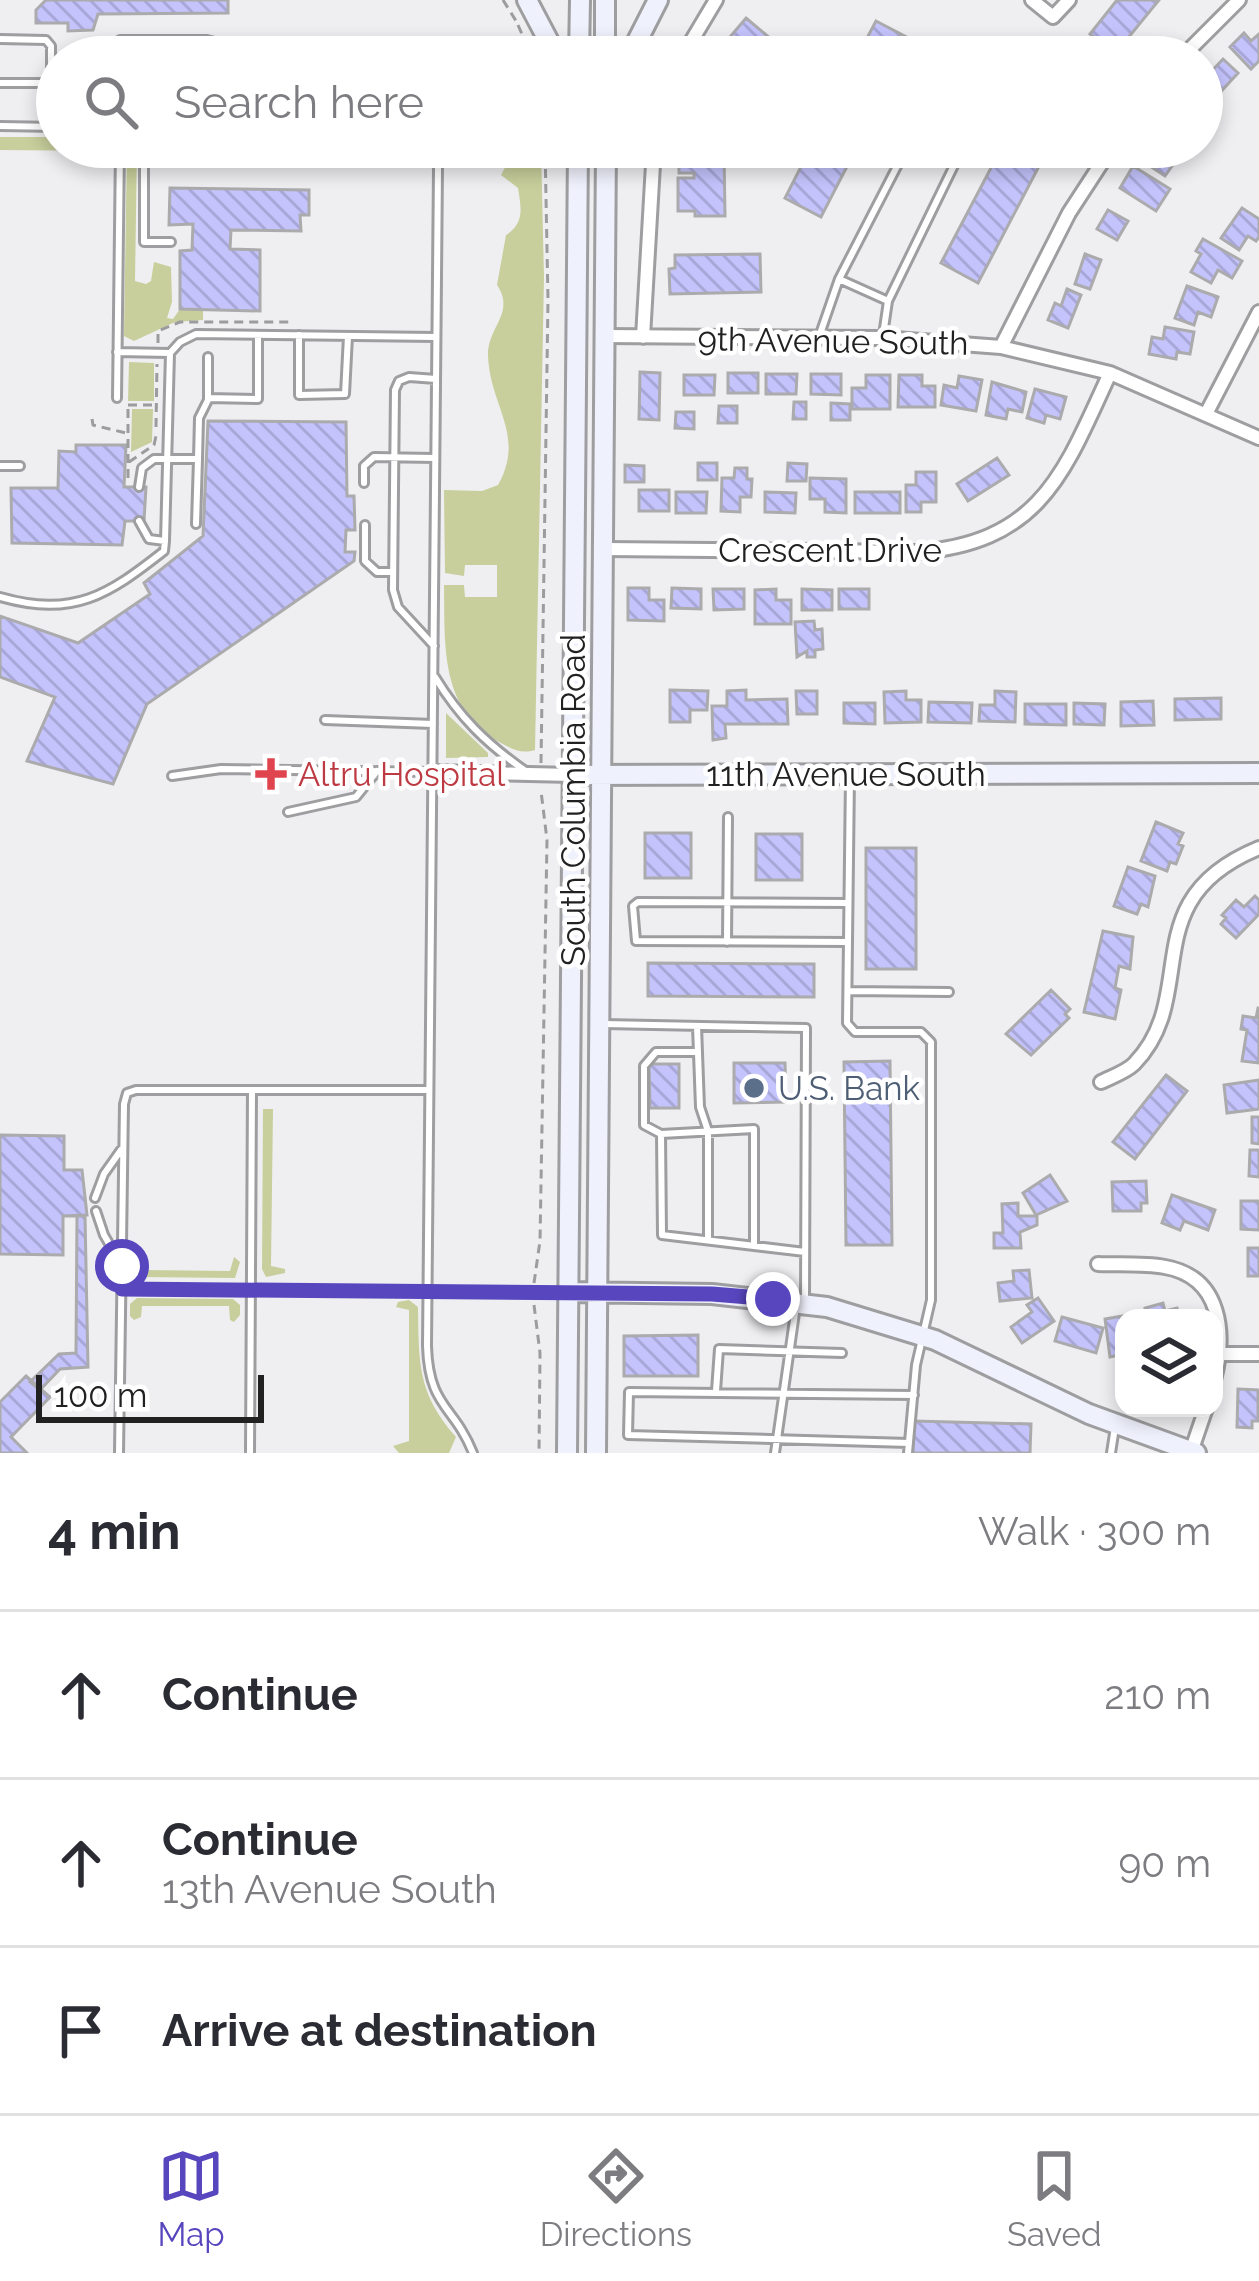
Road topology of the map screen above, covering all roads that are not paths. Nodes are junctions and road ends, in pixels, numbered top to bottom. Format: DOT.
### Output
graph roads {
  1 [pos="580,0"];
  2 [pos="605,0"];
  3 [pos="658,0"];
  4 [pos="716,0"];
  5 [pos="1032,0"];
  6 [pos="1069,0"];
  7 [pos="1239,0"];
  8 [pos="527,9"];
  9 [pos="544,36"];
  10 [pos="579,36"];
  11 [pos="605,36"];
  12 [pos="640,36"];
  13 [pos="695,36"];
  14 [pos="1203,36"];
  15 [pos="0,39"];
  16 [pos="36,40"];
  17 [pos="0,82"];
  18 [pos="36,83"];
  19 [pos="0,126"];
  20 [pos="36,127"];
  21 [pos="120,168"];
  22 [pos="144,168"];
  23 [pos="438,168"];
  24 [pos="578,168"];
  25 [pos="606,168"];
  26 [pos="653,168"];
  27 [pos="896,168"];
  28 [pos="953,168"];
  29 [pos="1099,168"];
  30 [pos="171,242"];
  31 [pos="576,272"];
  32 [pos="838,279"];
  33 [pos="888,301"];
  34 [pos="1259,312"];
  35 [pos="258,335"];
  36 [pos="299,335"];
  37 [pos="347,336"];
  38 [pos="436,337"];
  39 [pos="605,337"];
  40 [pos="643,337"];
  41 [pos="819,338"];
  42 [pos="883,338"];
  43 [pos="1000,346"];
  44 [pos="117,352"];
  45 [pos="170,353"];
  46 [pos="208,357"];
  47 [pos="1110,373"];
  48 [pos="436,379"];
  49 [pos="117,398"];
  50 [pos="208,398"];
  51 [pos="1205,414"];
  52 [pos="1259,438"];
  53 [pos="394,456"];
  54 [pos="167,457"];
  55 [pos="435,458"];
  56 [pos="197,459"];
  57 [pos="0,466"];
  58 [pos="20,466"];
  59 [pos="364,483"];
  60 [pos="139,487"];
  61 [pos="139,521"];
  62 [pos="196,524"];
  63 [pos="364,525"];
  64 [pos="165,541"];
  65 [pos="604,549"];
  66 [pos="394,572"];
  67 [pos="0,596"];
  68 [pos="434,646"];
  69 [pos="434,674"];
  70 [pos="325,720"];
  71 [pos="433,724"];
  72 [pos="377,772"];
  73 [pos="433,772"];
  74 [pos="1259,773"];
  75 [pos="530,774"];
  76 [pos="850,774"];
  77 [pos="572,775"];
  78 [pos="602,775"];
  79 [pos="172,776"];
  80 [pos="288,812"];
  81 [pos="728,817"];
  82 [pos="1259,848"];
  83 [pos="727,903"];
  84 [pos="848,903"];
  85 [pos="727,942"];
  86 [pos="848,942"];
  87 [pos="848,992"];
  88 [pos="949,992"];
  89 [pos="601,1024"];
  90 [pos="697,1026"];
  91 [pos="698,1052"];
  92 [pos="1101,1082"];
  93 [pos="252,1090"];
  94 [pos="430,1090"];
  95 [pos="708,1131"];
  96 [pos="661,1134"];
  97 [pos="123,1147"];
  98 [pos="95,1198"];
  99 [pos="96,1211"];
  100 [pos="708,1240"];
  101 [pos="754,1246"];
  102 [pos="805,1252"];
  103 [pos="1098,1264"];
  104 [pos="122,1266"];
  105 [pos="122,1289"];
  106 [pos="251,1290"];
  107 [pos="428,1292"];
  108 [pos="568,1292"];
  109 [pos="598,1292"];
  110 [pos="801,1303"];
  111 [pos="1216,1309"];
  112 [pos="921,1335"];
  113 [pos="788,1350"];
  114 [pos="842,1353"];
  115 [pos="1223,1354"];
  116 [pos="1259,1354"];
  117 [pos="716,1391"];
  118 [pos="783,1391"];
  119 [pos="914,1395"];
  120 [pos="1203,1417"];
  121 [pos="1116,1424"];
  122 [pos="777,1437"];
  123 [pos="909,1443"];
  124 [pos="1193,1452"];
  125 [pos="119,1453"];
  126 [pos="250,1453"];
  127 [pos="473,1453"];
  128 [pos="567,1453"];
  129 [pos="596,1453"];
  130 [pos="775,1453"];
  131 [pos="908,1453"];
  132 [pos="1111,1453"];
  1 -- 10 [label="main road"];
  2 -- 11 [label="main road"];
  3 -- 12 [label="main road"];
  4 -- 13 [label="street"];
  5 -- 6 [label="street"];
  7 -- 14 [label="street"];
  8 -- 9 [label="main road"];
  15 -- 16 [label="lane"];
  17 -- 18 [label="lane"];
  19 -- 20 [label="lane"];
  21 -- 44 [label="lane"];
  22 -- 30 [label="lane"];
  23 -- 38 [label="lane"];
  24 -- 31 [label="main road, South Columbia Road"];
  25 -- 39 [label="main road, South Columbia Road"];
  26 -- 40 [label="street"];
  27 -- 32 [label="lane"];
  28 -- 33 [label="lane"];
  29 -- 43 [label="street"];
  31 -- 39 [label="main road"];
  31 -- 77 [label="main road, South Columbia Road"];
  32 -- 33 [label="lane"];
  32 -- 41 [label="lane"];
  33 -- 42 [label="lane"];
  34 -- 51 [label="street"];
  35 -- 36 [label="lane"];
  35 -- 45 [label="lane"];
  35 -- 50 [label="lane"];
  36 -- 37 [label="lane"];
  36 -- 37 [label="lane"];
  37 -- 38 [label="lane"];
  38 -- 48 [label="lane"];
  39 -- 40 [label="street, 9th Avenue South"];
  39 -- 65 [label="main road, South Columbia Road"];
  40 -- 41 [label="street, 9th Avenue South"];
  41 -- 42 [label="street, 9th Avenue South"];
  42 -- 43 [label="street, 9th Avenue South"];
  43 -- 47 [label="street, 9th Avenue South"];
  44 -- 45 [label="lane"];
  44 -- 49 [label="lane"];
  45 -- 54 [label="lane"];
  46 -- 50 [label="lane"];
  47 -- 51 [label="street, 9th Avenue South"];
  47 -- 65 [label="street, Crescent Drive"];
  48 -- 53 [label="lane"];
  48 -- 55 [label="lane"];
  50 -- 56 [label="lane"];
  51 -- 52 [label="street, 9th Avenue South"];
  53 -- 55 [label="lane"];
  53 -- 59 [label="lane"];
  53 -- 66 [label="lane"];
  54 -- 56 [label="lane"];
  54 -- 60 [label="lane"];
  54 -- 64 [label="lane"];
  55 -- 68 [label="lane"];
  56 -- 62 [label="lane"];
  57 -- 58 [label="lane"];
  61 -- 64 [label="lane"];
  63 -- 66 [label="lane"];
  64 -- 67 [label="lane"];
  65 -- 78 [label="main road, South Columbia Road"];
  66 -- 68 [label="lane"];
  68 -- 69 [label="lane"];
  69 -- 71 [label="lane"];
  69 -- 75 [label="lane"];
  70 -- 71 [label="lane"];
  71 -- 73 [label="lane"];
  72 -- 73 [label="lane"];
  72 -- 79 [label="lane"];
  72 -- 80 [label="lane"];
  73 -- 75 [label="street, 11th Avenue South"];
  73 -- 94 [label="lane"];
  74 -- 76 [label="main road, 11th Avenue South"];
  75 -- 77 [label="street, 11th Avenue South"];
  76 -- 78 [label="main road, 11th Avenue South"];
  76 -- 84 [label="lane"];
  77 -- 78 [label="main road, 11th Avenue South"];
  77 -- 108 [label="main road, South Columbia Road"];
  78 -- 89 [label="main road, South Columbia Road"];
  81 -- 83 [label="lane"];
  82 -- 92 [label="street"];
  83 -- 84 [label="lane"];
  83 -- 85 [label="lane"];
  83 -- 85 [label="lane"];
  84 -- 86 [label="lane"];
  85 -- 86 [label="lane"];
  86 -- 87 [label="lane"];
  87 -- 88 [label="lane"];
  87 -- 112 [label="lane"];
  89 -- 90 [label="lane"];
  89 -- 109 [label="main road, South Columbia Road"];
  90 -- 91 [label="lane"];
  90 -- 102 [label="lane"];
  91 -- 95 [label="lane"];
  91 -- 96 [label="lane"];
  93 -- 94 [label="lane"];
  93 -- 97 [label="lane"];
  93 -- 106 [label="lane"];
  94 -- 107 [label="lane"];
  95 -- 96 [label="lane"];
  95 -- 100 [label="lane"];
  95 -- 101 [label="lane"];
  96 -- 100 [label="lane"];
  97 -- 98 [label="lane"];
  97 -- 104 [label="lane"];
  99 -- 104 [label="lane"];
  100 -- 101 [label="lane"];
  101 -- 102 [label="lane"];
  102 -- 110 [label="lane"];
  103 -- 111 [label="street"];
  104 -- 105 [label="lane"];
  105 -- 106 [label="lane"];
  105 -- 125 [label="lane"];
  106 -- 107 [label="lane"];
  106 -- 126 [label="lane"];
  107 -- 108 [label="lane"];
  107 -- 127 [label="lane"];
  108 -- 109 [label="main road"];
  108 -- 128 [label="main road, South Columbia Road"];
  109 -- 110 [label="main road"];
  109 -- 129 [label="main road, South Columbia Road"];
  110 -- 112 [label="main road"];
  110 -- 113 [label="lane"];
  112 -- 119 [label="lane"];
  112 -- 121 [label="main road"];
  113 -- 114 [label="lane"];
  113 -- 117 [label="lane"];
  113 -- 118 [label="lane"];
  115 -- 116 [label="street"];
  117 -- 118 [label="lane"];
  117 -- 122 [label="lane"];
  118 -- 119 [label="lane"];
  118 -- 122 [label="lane"];
  119 -- 123 [label="lane"];
  120 -- 124 [label="street"];
  121 -- 124 [label="main road"];
  121 -- 132 [label="lane"];
  122 -- 123 [label="lane"];
  122 -- 130 [label="lane"];
  123 -- 131 [label="lane"];
}
